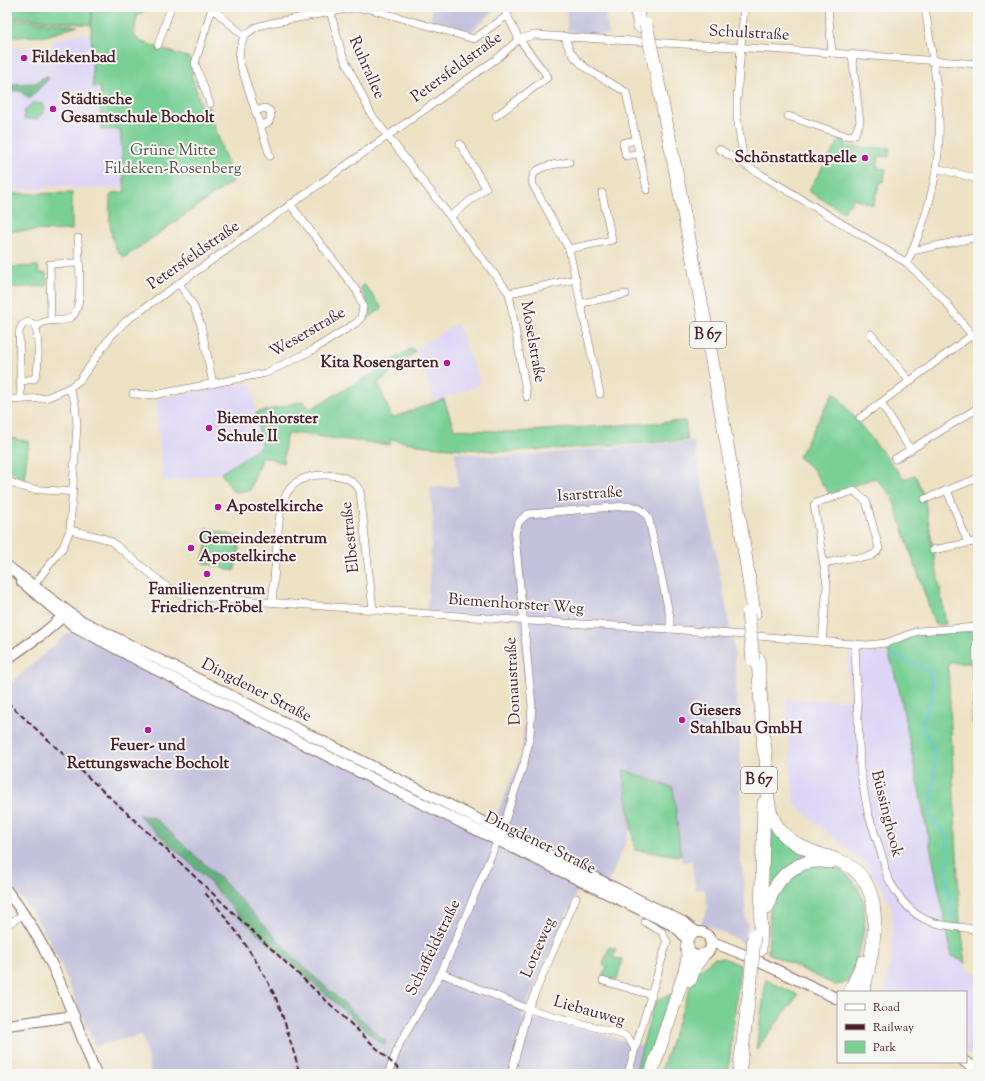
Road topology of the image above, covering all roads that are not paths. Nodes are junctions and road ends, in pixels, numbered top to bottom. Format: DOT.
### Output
graph roads {
  1 [pos="171,7"];
  2 [pos="204,7"];
  3 [pos="503,7"];
  4 [pos="636,7"];
  5 [pos="642,7"];
  6 [pos="744,7"];
  7 [pos="828,7"];
  8 [pos="925,7"];
  9 [pos="212,8"];
  10 [pos="329,9"];
  11 [pos="508,15"];
  12 [pos="643,26"];
  13 [pos="244,36"];
  14 [pos="565,36"];
  15 [pos="520,39"];
  16 [pos="158,45"];
  17 [pos="741,48"];
  18 [pos="832,53"];
  19 [pos="852,54"];
  20 [pos="932,61"];
  21 [pos="978,64"];
  22 [pos="210,104"];
  23 [pos="255,111"];
  24 [pos="496,116"];
  25 [pos="788,116"];
  26 [pos="260,126"];
  27 [pos="387,135"];
  28 [pos="636,140"];
  29 [pos="460,144"];
  30 [pos="719,149"];
  31 [pos="640,153"];
  32 [pos="270,156"];
  33 [pos="569,162"];
  34 [pos="744,163"];
  35 [pos="936,168"];
  36 [pos="978,179"];
  37 [pos="647,190"];
  38 [pos="602,193"];
  39 [pos="290,204"];
  40 [pos="450,216"];
  41 [pos="78,238"];
  42 [pos="973,238"];
  43 [pos="569,250"];
  44 [pos="912,251"];
  45 [pos="79,263"];
  46 [pos="906,263"];
  47 [pos="576,279"];
  48 [pos="179,283"];
  49 [pos="509,293"];
  50 [pos="626,294"];
  51 [pos="582,303"];
  52 [pos="51,320"];
  53 [pos="36,327"];
  54 [pos="872,334"];
  55 [pos="972,335"];
  56 [pos="978,343"];
  57 [pos="21,381"];
  58 [pos="910,382"];
  59 [pos="213,384"];
  60 [pos="69,388"];
  61 [pos="134,394"];
  62 [pos="600,394"];
  63 [pos="527,397"];
  64 [pos="21,399"];
  65 [pos="7,400"];
  66 [pos="881,403"];
  67 [pos="978,408"];
  68 [pos="860,418"];
  69 [pos="911,450"];
  70 [pos="895,459"];
  71 [pos="978,478"];
  72 [pos="7,480"];
  73 [pos="947,490"];
  74 [pos="73,492"];
  75 [pos="925,499"];
  76 [pos="70,530"];
  77 [pos="978,541"];
  78 [pos="968,542"];
  79 [pos="933,550"];
  80 [pos="824,564"];
  81 [pos="7,567"];
  82 [pos="34,585"];
  83 [pos="272,603"];
  84 [pos="373,610"];
  85 [pos="65,614"];
  86 [pos="524,620"];
  87 [pos="977,627"];
  88 [pos="670,629"];
  89 [pos="822,642"];
  90 [pos="855,644"];
  91 [pos="7,659"];
  92 [pos="755,660"];
  93 [pos="977,692"];
  94 [pos="978,716"];
  95 [pos="764,743"];
  96 [pos="376,780"];
  97 [pos="430,796"];
  98 [pos="499,836"];
  99 [pos="7,890"];
  100 [pos="576,898"];
  101 [pos="24,914"];
  102 [pos="644,922"];
  103 [pos="7,925"];
  104 [pos="978,930"];
  105 [pos="696,932"];
  106 [pos="759,941"];
  107 [pos="687,943"];
  108 [pos="707,948"];
  109 [pos="441,973"];
  110 [pos="603,981"];
  111 [pos="754,981"];
  112 [pos="850,991"];
  113 [pos="863,991"];
  114 [pos="652,995"];
  115 [pos="837,999"];
  116 [pos="528,1010"];
  117 [pos="74,1016"];
  118 [pos="7,1025"];
  119 [pos="635,1049"];
  120 [pos="966,1063"];
  121 [pos="978,1068"];
  122 [pos="96,1074"];
  123 [pos="388,1074"];
  124 [pos="511,1074"];
  125 [pos="628,1074"];
  126 [pos="651,1074"];
  127 [pos="657,1074"];
  128 [pos="739,1074"];
  129 [pos="745,1074"];
  1 -- 16 [label="street"];
  2 -- 9 [label="street"];
  3 -- 11 [label="street"];
  4 -- 12 [label="highway, B 67"];
  5 -- 12 [label="highway, B 67"];
  6 -- 17 [label="street"];
  7 -- 18 [label="street"];
  8 -- 20 [label="street"];
  9 -- 13 [label="street"];
  9 -- 22 [label="street"];
  10 -- 11 [label="street"];
  10 -- 13 [label="street"];
  10 -- 27 [label="street, Ruhrallee"];
  11 -- 15 [label="street"];
  12 -- 92 [label="highway, B 67, bridge"];
  13 -- 23 [label="street"];
  14 -- 15 [label="street, Schulstraße"];
  14 -- 17 [label="street, Schulstraße"];
  14 -- 28 [label="street"];
  15 -- 24 [label="street"];
  15 -- 27 [label="street, Petersfeldstraße"];
  17 -- 18 [label="street, Schulstraße"];
  17 -- 34 [label="street"];
  18 -- 19 [label="street, Schulstraße"];
  19 -- 20 [label="street, Schulstraße"];
  19 -- 25 [label="street"];
  20 -- 21 [label="street, Schulstraße"];
  20 -- 35 [label="street"];
  23 -- 26 [label="street"];
  23 -- 26 [label="street"];
  26 -- 32 [label="street"];
  27 -- 39 [label="street, Petersfeldstraße"];
  27 -- 40 [label="street, Moselstraße"];
  28 -- 31 [label="street"];
  28 -- 31 [label="street"];
  29 -- 40 [label="street"];
  30 -- 34 [label="street"];
  31 -- 37 [label="street"];
  33 -- 43 [label="street"];
  34 -- 46 [label="street"];
  35 -- 36 [label="street"];
  35 -- 44 [label="street"];
  38 -- 43 [label="street"];
  39 -- 48 [label="street, Petersfeldstraße"];
  39 -- 59 [label="street, Weserstraße"];
  40 -- 49 [label="street, Moselstraße"];
  41 -- 45 [label="street"];
  42 -- 44 [label="street"];
  43 -- 47 [label="street"];
  44 -- 46 [label="street"];
  45 -- 52 [label="street"];
  45 -- 52 [label="street"];
  46 -- 55 [label="street"];
  47 -- 49 [label="street"];
  47 -- 51 [label="street"];
  48 -- 59 [label="street"];
  48 -- 60 [label="street, Petersfeldstraße"];
  49 -- 63 [label="street, Moselstraße"];
  50 -- 51 [label="street"];
  51 -- 62 [label="street"];
  52 -- 53 [label="street"];
  53 -- 57 [label="street"];
  53 -- 57 [label="street"];
  54 -- 58 [label="street"];
  55 -- 56 [label="street"];
  55 -- 58 [label="street"];
  57 -- 64 [label="street"];
  58 -- 66 [label="street"];
  59 -- 61 [label="street, Weserstraße"];
  60 -- 64 [label="street, Petersfeldstraße"];
  60 -- 74 [label="street"];
  64 -- 65 [label="street, Petersfeldstraße"];
  66 -- 68 [label="street"];
  66 -- 69 [label="street"];
  67 -- 69 [label="street"];
  69 -- 70 [label="street"];
  71 -- 73 [label="street"];
  72 -- 74 [label="street"];
  73 -- 75 [label="street"];
  73 -- 78 [label="street"];
  74 -- 76 [label="street"];
  76 -- 82 [label="street"];
  76 -- 83 [label="street, Biemenhorster Weg"];
  77 -- 78 [label="street"];
  78 -- 79 [label="street"];
  80 -- 80 [label="street"];
  80 -- 89 [label="street"];
  81 -- 82 [label="main road"];
  81 -- 85 [label="main road"];
  82 -- 85 [label="main road"];
  83 -- 84 [label="street, Biemenhorster Weg"];
  83 -- 84 [label="street, Elbestraße"];
  84 -- 86 [label="street, Biemenhorster Weg"];
  85 -- 91 [label="main road"];
  85 -- 96 [label="main road, Dingdener Straße"];
  85 -- 97 [label="main road, Dingdener Straße"];
  86 -- 88 [label="street, Biemenhorster Weg"];
  86 -- 88 [label="street, Isarstraße"];
  86 -- 98 [label="street, Donaustraße"];
  87 -- 90 [label="street, Biemenhorster Weg"];
  87 -- 93 [label="street"];
  88 -- 89 [label="street, Biemenhorster Weg"];
  89 -- 90 [label="street, Biemenhorster Weg"];
  90 -- 104 [label="street, Büssinghook"];
  92 -- 95 [label="highway, B 67"];
  92 -- 106 [label="highway, B 67"];
  93 -- 94 [label="street"];
  95 -- 106 [label="highway, B 67"];
  95 -- 113 [label="highway"];
  96 -- 97 [label="main road, Dingdener Straße"];
  96 -- 98 [label="main road, Dingdener Straße"];
  97 -- 98 [label="main road, Dingdener Straße"];
  98 -- 105 [label="main road, Dingdener Straße"];
  98 -- 107 [label="main road, Dingdener Straße"];
  98 -- 109 [label="street, Schaffeldstraße"];
  99 -- 101 [label="main road"];
  100 -- 116 [label="street, Lotzeweg"];
  101 -- 103 [label="street"];
  101 -- 117 [label="main road"];
  102 -- 114 [label="street"];
  105 -- 107 [label="main road"];
  105 -- 108 [label="main road, Dingdener Straße"];
  106 -- 111 [label="highway, B 67, bridge"];
  106 -- 112 [label="highway"];
  107 -- 108 [label="main road, Dingdener Straße"];
  107 -- 126 [label="highway"];
  108 -- 115 [label="main road, Dingdener Straße"];
  108 -- 127 [label="highway"];
  109 -- 116 [label="street, Liebauweg"];
  109 -- 123 [label="street, Schaffeldstraße"];
  110 -- 114 [label="street"];
  111 -- 128 [label="highway, B 67"];
  111 -- 129 [label="highway, B 67"];
  114 -- 119 [label="street"];
  116 -- 119 [label="street, Liebauweg"];
  116 -- 124 [label="street, Liebauweg"];
  117 -- 118 [label="main road"];
  117 -- 122 [label="main road"];
  119 -- 125 [label="street, Liebauweg"];
  120 -- 121 [label="main road"];
}
